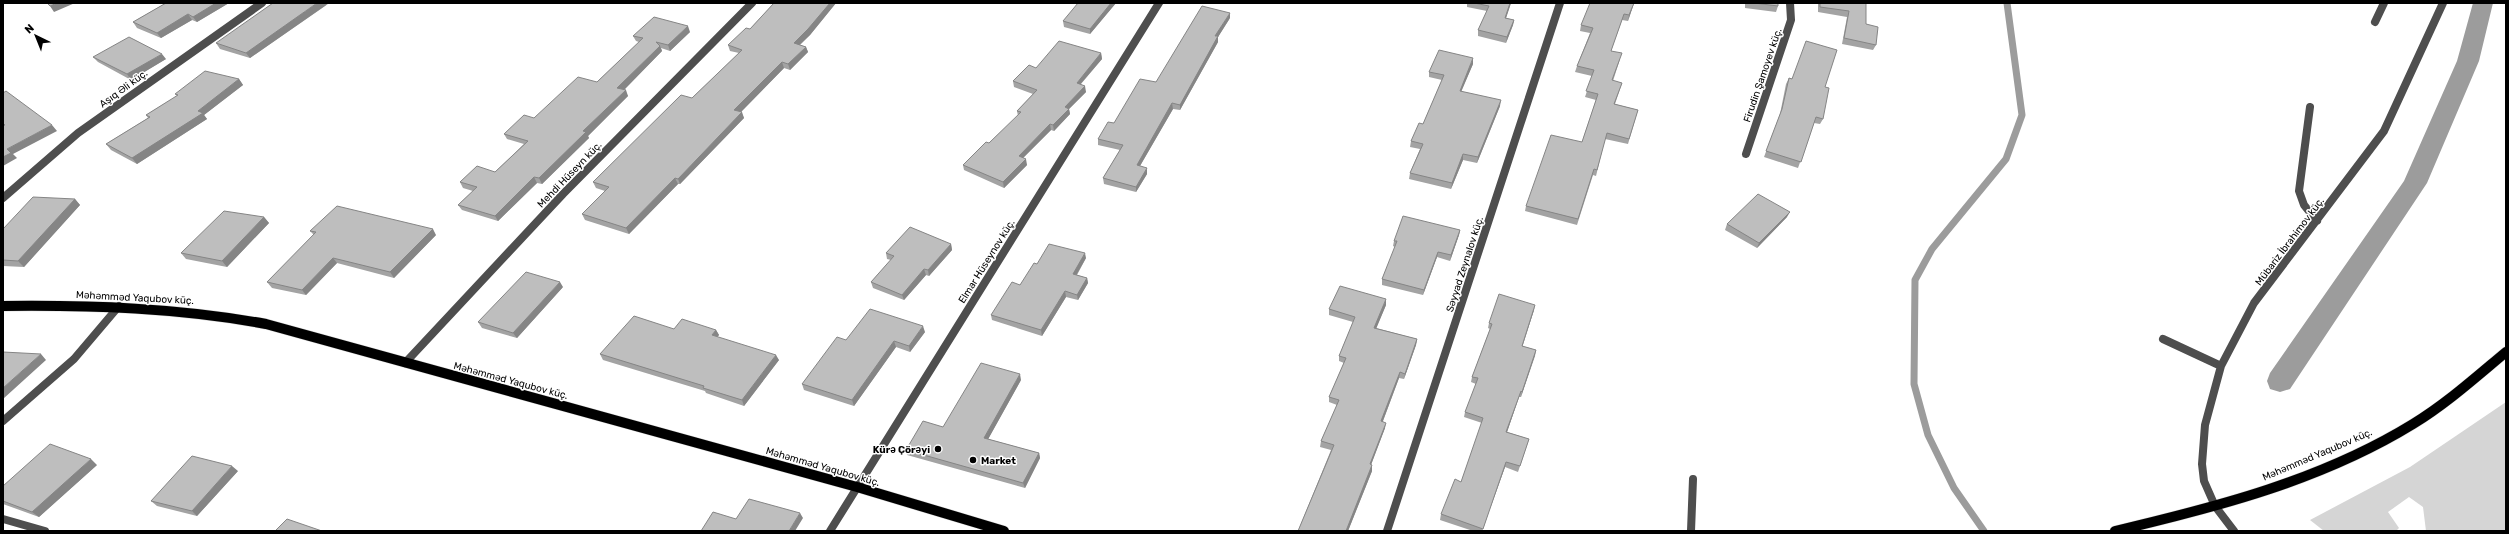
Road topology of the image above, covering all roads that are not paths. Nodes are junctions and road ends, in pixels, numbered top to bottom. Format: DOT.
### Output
graph roads {
  1 [pos="262,3"];
  2 [pos="752,3"];
  3 [pos="1159,3"];
  4 [pos="1560,3"];
  5 [pos="1790,3"];
  6 [pos="2384,3"];
  7 [pos="2443,3"];
  8 [pos="2375,22"];
  9 [pos="2310,108"];
  10 [pos="1746,154"];
  11 [pos="3,198"];
  12 [pos="2317,221"];
  13 [pos="3,306"];
  14 [pos="119,306"];
  15 [pos="2163,339"];
  16 [pos="2506,352"];
  17 [pos="405,363"];
  18 [pos="2221,366"];
  19 [pos="3,421"];
  20 [pos="1692,479"];
  21 [pos="857,487"];
  22 [pos="2215,506"];
  23 [pos="3,519"];
  24 [pos="45,531"];
  25 [pos="830,531"];
  26 [pos="1004,531"];
  27 [pos="1388,531"];
  28 [pos="1691,531"];
  29 [pos="2115,531"];
  30 [pos="2234,531"];
  1 -- 11 [label="street, Aşıq Əli küç."];
  2 -- 17 [label="street, Mehdi Hüseyn küç."];
  3 -- 21 [label="street, Elmar Hüseynov küç."];
  4 -- 27 [label="street, Səyyad Zeynalov küç."];
  5 -- 10 [label="street, Firudin Şamoyev küç."];
  6 -- 8 [label="street"];
  7 -- 12 [label="street, Mübariz İbrahimov küç."];
  9 -- 12 [label="street"];
  12 -- 18 [label="street, Mübariz İbrahimov küç."];
  13 -- 14 [label="main road, Məhəmməd Yaqubov küç."];
  14 -- 17 [label="main road, Məhəmməd Yaqubov küç."];
  14 -- 19 [label="street"];
  15 -- 18 [label="street"];
  16 -- 22 [label="main road, Məhəmməd Yaqubov küç."];
  17 -- 21 [label="main road, Məhəmməd Yaqubov küç."];
  18 -- 22 [label="street, Mübariz İbrahimov küç."];
  20 -- 28 [label="street"];
  21 -- 25 [label="street, Elmar Hüseynov küç."];
  21 -- 26 [label="main road, Məhəmməd Yaqubov küç."];
  22 -- 29 [label="main road, Məhəmməd Yaqubov küç."];
  22 -- 30 [label="street, Mübariz İbrahimov küç."];
  23 -- 24 [label="street"];
}
